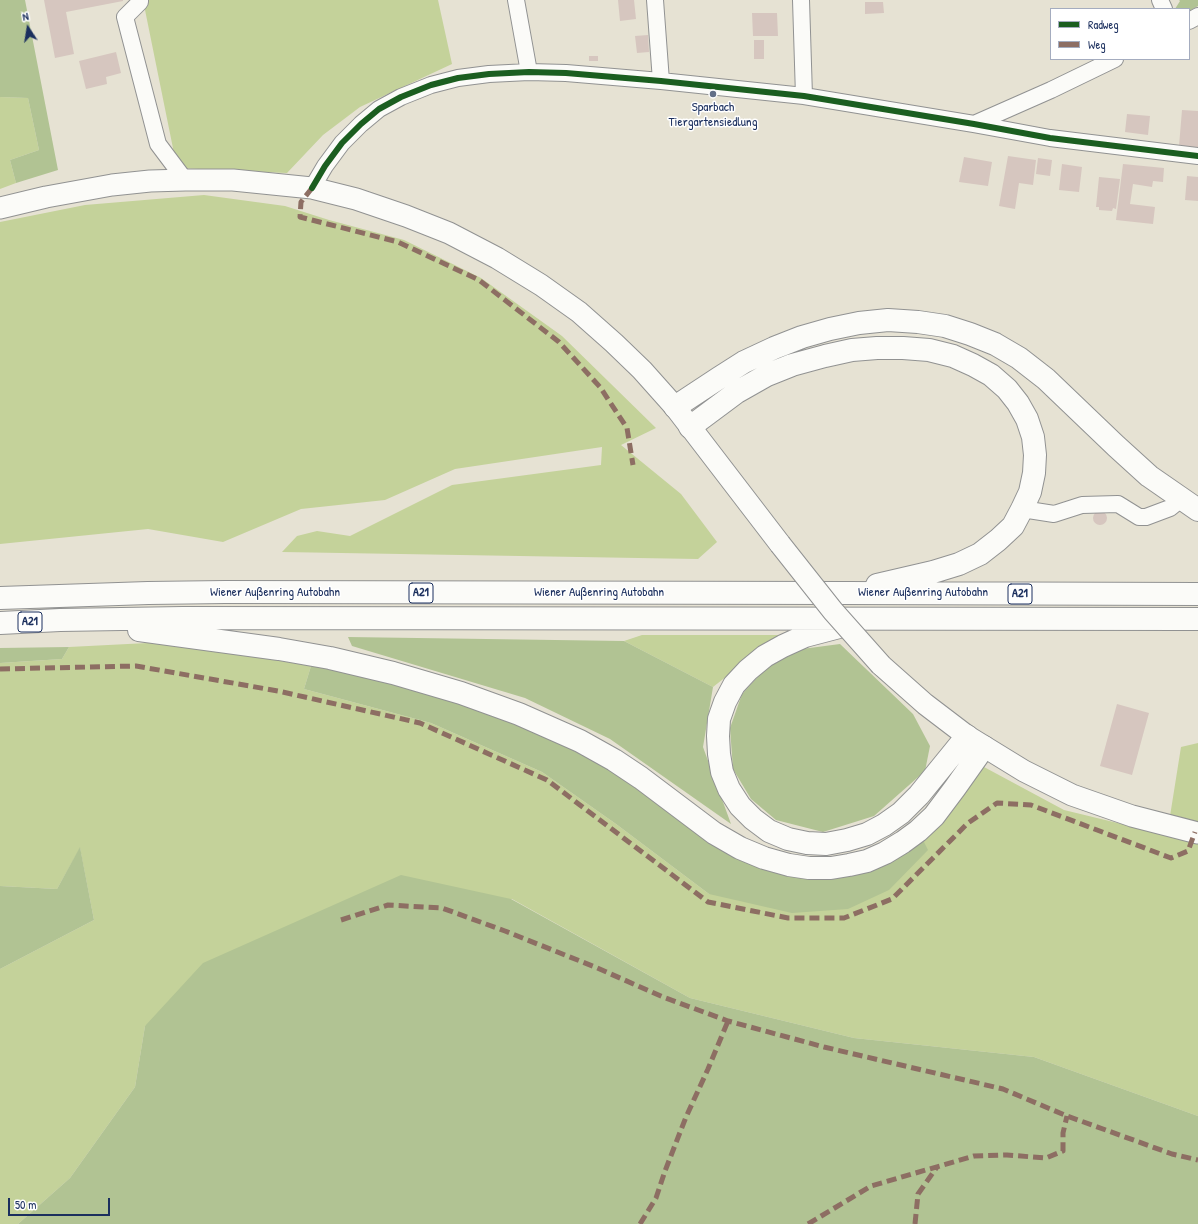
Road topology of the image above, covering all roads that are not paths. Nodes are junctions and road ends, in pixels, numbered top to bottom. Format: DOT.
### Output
graph roads {
  1 [pos="140,0"];
  2 [pos="516,0"];
  3 [pos="655,0"];
  4 [pos="801,0"];
  5 [pos="1113,60"];
  6 [pos="529,72"];
  7 [pos="661,80"];
  8 [pos="804,96"];
  9 [pos="974,124"];
  10 [pos="1198,156"];
  11 [pos="185,180"];
  12 [pos="312,188"];
  13 [pos="0,208"];
  14 [pos="675,407"];
  15 [pos="690,427"];
  16 [pos="1190,505"];
  17 [pos="1022,509"];
  18 [pos="842,593"];
  19 [pos="1198,594"];
  20 [pos="0,598"];
  21 [pos="1198,619"];
  22 [pos="60,620"];
  23 [pos="866,620"];
  24 [pos="0,623"];
  25 [pos="975,741"];
  26 [pos="1198,833"];
  1 -- 11 [label="street"];
  2 -- 6 [label="street"];
  3 -- 7 [label="street"];
  4 -- 8 [label="street"];
  5 -- 9 [label="street"];
  6 -- 7 [label="street"];
  6 -- 12 [label="street"];
  7 -- 8 [label="street"];
  8 -- 9 [label="street"];
  9 -- 10 [label="street"];
  11 -- 12 [label="main road"];
  11 -- 13 [label="main road"];
  12 -- 14 [label="main road"];
  14 -- 15 [label="main road"];
  14 -- 16 [label="highway"];
  15 -- 17 [label="highway"];
  15 -- 25 [label="main road, bridge"];
  16 -- 17 [label="street"];
  17 -- 18 [label="highway"];
  18 -- 19 [label="highway, Wiener Außenring Autobahn / A21"];
  18 -- 20 [label="highway, Wiener Außenring Autobahn / A21"];
  21 -- 23 [label="highway, Wiener Außenring Autobahn / A21"];
  22 -- 23 [label="highway, Wiener Außenring Autobahn / A21"];
  22 -- 24 [label="highway, Wiener Außenring Autobahn / A21"];
  22 -- 25 [label="highway"];
  23 -- 25 [label="highway"];
  25 -- 26 [label="main road"];
}
